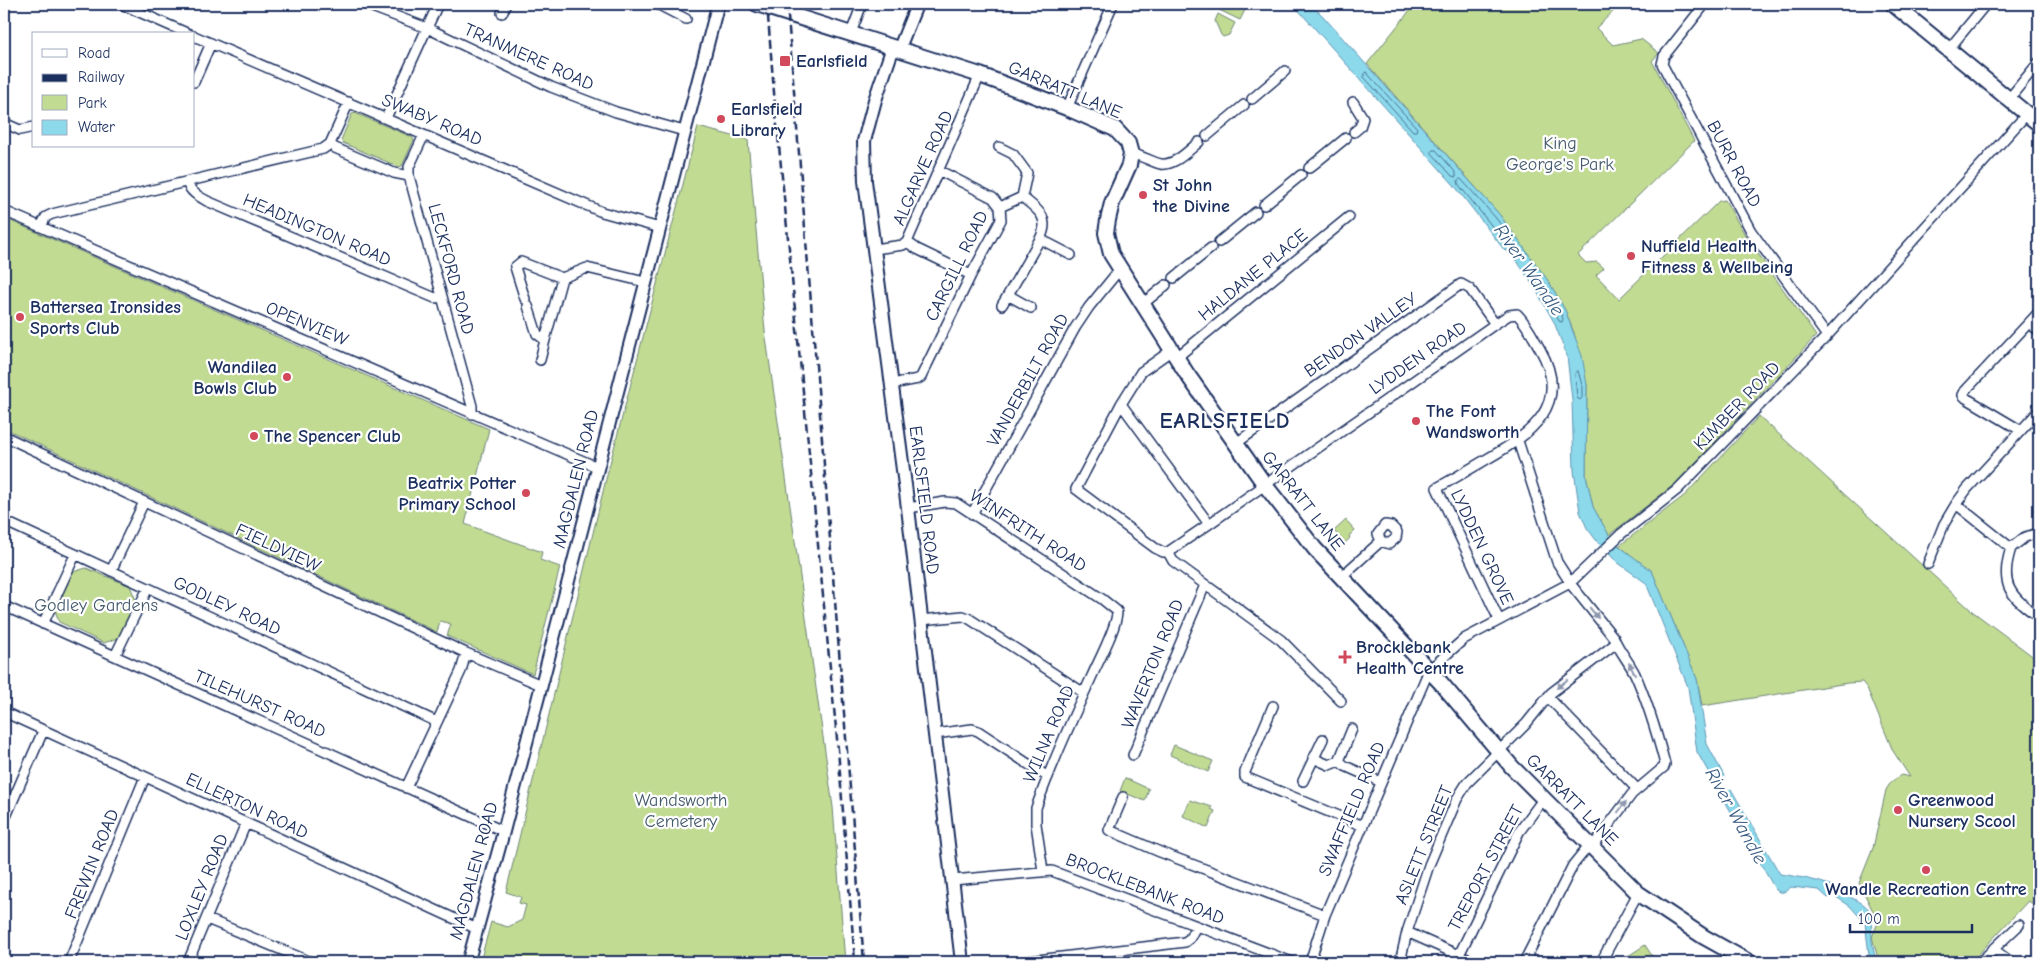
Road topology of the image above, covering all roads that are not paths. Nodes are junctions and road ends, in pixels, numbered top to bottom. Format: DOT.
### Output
graph roads {
  1 [pos="121,4"];
  2 [pos="364,4"];
  3 [pos="438,4"];
  4 [pos="506,4"];
  5 [pos="658,4"];
  6 [pos="718,4"];
  7 [pos="757,4"];
  8 [pos="862,4"];
  9 [pos="917,4"];
  10 [pos="1112,4"];
  11 [pos="1705,4"];
  12 [pos="1893,4"];
  13 [pos="1986,4"];
  14 [pos="139,8"];
  15 [pos="502,13"];
  16 [pos="686,19"];
  17 [pos="427,28"];
  18 [pos="185,32"];
  19 [pos="850,33"];
  20 [pos="195,36"];
  21 [pos="211,43"];
  22 [pos="897,48"];
  23 [pos="1948,50"];
  24 [pos="2039,62"];
  25 [pos="1285,72"];
  26 [pos="980,75"];
  27 [pos="195,80"];
  28 [pos="1252,99"];
  29 [pos="2008,100"];
  30 [pos="349,102"];
  31 [pos="1353,102"];
  32 [pos="1244,105"];
  33 [pos="1067,108"];
  34 [pos="386,118"];
  35 [pos="2035,119"];
  36 [pos="4,123"];
  37 [pos="32,127"];
  38 [pos="684,131"];
  39 [pos="1354,132"];
  40 [pos="424,135"];
  41 [pos="1207,136"];
  42 [pos="1346,138"];
  43 [pos="1199,142"];
  44 [pos="330,144"];
  45 [pos="999,147"];
  46 [pos="1130,154"];
  47 [pos="1309,168"];
  48 [pos="940,171"];
  49 [pos="1301,175"];
  50 [pos="408,176"];
  51 [pos="187,182"];
  52 [pos="1022,197"];
  53 [pos="1000,207"];
  54 [pos="4,210"];
  55 [pos="1349,218"];
  56 [pos="42,226"];
  57 [pos="660,228"];
  58 [pos="1040,239"];
  59 [pos="907,242"];
  60 [pos="1219,242"];
  61 [pos="1211,248"];
  62 [pos="874,250"];
  63 [pos="1071,255"];
  64 [pos="1120,269"];
  65 [pos="971,275"];
  66 [pos="562,278"];
  67 [pos="1174,278"];
  68 [pos="645,282"];
  69 [pos="1166,285"];
  70 [pos="1008,295"];
  71 [pos="441,298"];
  72 [pos="1144,304"];
  73 [pos="1002,305"];
  74 [pos="1032,308"];
  75 [pos="2039,312"];
  76 [pos="2029,323"];
  77 [pos="1495,324"];
  78 [pos="2039,331"];
  79 [pos="1827,336"];
  80 [pos="545,340"];
  81 [pos="1174,354"];
  82 [pos="540,360"];
  83 [pos="892,384"];
  84 [pos="1550,396"];
  85 [pos="1121,404"];
  86 [pos="472,414"];
  87 [pos="2037,416"];
  88 [pos="2020,430"];
  89 [pos="4,436"];
  90 [pos="1518,441"];
  91 [pos="1235,444"];
  92 [pos="597,467"];
  93 [pos="1266,485"];
  94 [pos="144,502"];
  95 [pos="1956,504"];
  96 [pos="908,508"];
  97 [pos="972,514"];
  98 [pos="4,521"];
  99 [pos="1209,524"];
  100 [pos="2039,533"];
  101 [pos="1381,541"];
  102 [pos="2011,548"];
  103 [pos="1168,552"];
  104 [pos="75,555"];
  105 [pos="1928,564"];
  106 [pos="111,571"];
  107 [pos="1341,577"];
  108 [pos="1570,583"];
  109 [pos="1205,585"];
  110 [pos="148,588"];
  111 [pos="4,606"];
  112 [pos="1118,616"];
  113 [pos="2039,617"];
  114 [pos="921,620"];
  115 [pos="1499,620"];
  116 [pos="43,624"];
  117 [pos="1615,644"];
  118 [pos="466,653"];
  119 [pos="115,656"];
  120 [pos="1429,670"];
  121 [pos="541,685"];
  122 [pos="1084,693"];
  123 [pos="1548,697"];
  124 [pos="1341,702"];
  125 [pos="1273,706"];
  126 [pos="4,712"];
  127 [pos="436,722"];
  128 [pos="1352,729"];
  129 [pos="43,731"];
  130 [pos="935,734"];
  131 [pos="1323,739"];
  132 [pos="1498,751"];
  133 [pos="1133,755"];
  134 [pos="1313,758"];
  135 [pos="1339,761"];
  136 [pos="144,777"];
  137 [pos="1048,777"];
  138 [pos="1303,781"];
  139 [pos="1381,782"];
  140 [pos="406,788"];
  141 [pos="1637,789"];
  142 [pos="1123,797"];
  143 [pos="1544,798"];
  144 [pos="4,821"];
  145 [pos="246,823"];
  146 [pos="1363,826"];
  147 [pos="503,831"];
  148 [pos="1591,845"];
  149 [pos="1043,871"];
  150 [pos="953,880"];
  151 [pos="1638,893"];
  152 [pos="1326,915"];
  153 [pos="207,919"];
  154 [pos="2019,925"];
  155 [pos="1196,926"];
  156 [pos="477,929"];
  157 [pos="1407,932"];
  158 [pos="1993,949"];
  159 [pos="1459,955"];
  160 [pos="69,962"];
  161 [pos="188,962"];
  162 [pos="311,962"];
  163 [pos="468,962"];
  164 [pos="962,962"];
  165 [pos="1021,962"];
  166 [pos="1292,962"];
  167 [pos="1310,962"];
  168 [pos="1400,962"];
  169 [pos="1474,962"];
  170 [pos="1524,962"];
  171 [pos="1601,962"];
  172 [pos="1749,962"];
  173 [pos="1980,962"];
  174 [pos="2011,962"];
  1 -- 14 [label="street"];
  2 -- 17 [label="street, TRANMERE ROAD"];
  3 -- 17 [label="street"];
  4 -- 15 [label="street"];
  5 -- 16 [label="street"];
  6 -- 38 [label="street, MAGDALEN ROAD"];
  7 -- 19 [label="main road, GARRATT LANE"];
  8 -- 19 [label="street"];
  9 -- 22 [label="street"];
  10 -- 33 [label="street"];
  11 -- 79 [label="street, BURR ROAD"];
  12 -- 23 [label="main road"];
  13 -- 23 [label="street"];
  14 -- 18 [label="street"];
  17 -- 34 [label="street"];
  17 -- 38 [label="street, TRANMERE ROAD"];
  19 -- 22 [label="main road, GARRATT LANE"];
  20 -- 21 [label="street, SWABY ROAD"];
  21 -- 27 [label="street"];
  21 -- 30 [label="street, SWABY ROAD"];
  22 -- 26 [label="main road, GARRATT LANE"];
  22 -- 62 [label="main road, EARLSFIELD ROAD"];
  23 -- 29 [label="main road"];
  24 -- 29 [label="street"];
  25 -- 28 [label="street"];
  26 -- 33 [label="main road, GARRATT LANE"];
  26 -- 48 [label="street, ALGARVE ROAD"];
  29 -- 35 [label="main road"];
  30 -- 34 [label="street, SWABY ROAD"];
  30 -- 44 [label="street"];
  31 -- 39 [label="street"];
  32 -- 41 [label="street"];
  33 -- 46 [label="main road, GARRATT LANE"];
  34 -- 40 [label="street, SWABY ROAD"];
  35 -- 79 [label="street, KIMBER ROAD"];
  36 -- 37 [label="street"];
  38 -- 57 [label="street, MAGDALEN ROAD"];
  40 -- 50 [label="street"];
  40 -- 57 [label="street, SWABY ROAD"];
  42 -- 47 [label="street"];
  43 -- 46 [label="street"];
  44 -- 50 [label="street"];
  44 -- 51 [label="street"];
  45 -- 52 [label="street"];
  46 -- 64 [label="main road, GARRATT LANE"];
  48 -- 53 [label="street, CARGILL ROAD"];
  48 -- 59 [label="street, ALGARVE ROAD"];
  49 -- 60 [label="street"];
  50 -- 71 [label="street, LECKFORD ROAD"];
  51 -- 56 [label="street"];
  51 -- 71 [label="street, HEADINGTON ROAD"];
  52 -- 53 [label="street"];
  52 -- 58 [label="street"];
  53 -- 65 [label="street, CARGILL ROAD"];
  54 -- 56 [label="street, OPENVIEW"];
  55 -- 81 [label="street, HALDANE PLACE"];
  56 -- 86 [label="street, OPENVIEW"];
  57 -- 68 [label="street, MAGDALEN ROAD"];
  58 -- 63 [label="street"];
  58 -- 70 [label="street"];
  59 -- 62 [label="street, ALGARVE ROAD"];
  59 -- 65 [label="street"];
  61 -- 67 [label="street"];
  62 -- 83 [label="main road, EARLSFIELD ROAD"];
  64 -- 72 [label="main road, GARRATT LANE"];
  64 -- 97 [label="street, VANDERBILT ROAD"];
  65 -- 83 [label="street, CARGILL ROAD"];
  66 -- 68 [label="street"];
  66 -- 80 [label="street"];
  66 -- 80 [label="street"];
  68 -- 92 [label="street, MAGDALEN ROAD"];
  69 -- 72 [label="street"];
  70 -- 73 [label="street"];
  70 -- 74 [label="street"];
  71 -- 86 [label="street, LECKFORD ROAD"];
  72 -- 81 [label="main road, GARRATT LANE"];
  75 -- 76 [label="street"];
  76 -- 78 [label="street"];
  76 -- 88 [label="street"];
  77 -- 84 [label="street, LYDDEN ROAD"];
  77 -- 91 [label="street, BENDON VALLEY"];
  77 -- 93 [label="street, LYDDEN ROAD"];
  79 -- 108 [label="street, KIMBER ROAD"];
  80 -- 82 [label="street"];
  81 -- 85 [label="street, HALDANE PLACE"];
  81 -- 91 [label="main road, GARRATT LANE"];
  83 -- 96 [label="main road, EARLSFIELD ROAD"];
  84 -- 90 [label="street, LYDDEN GROVE"];
  85 -- 99 [label="street"];
  85 -- 103 [label="street, HALDANE PLACE"];
  86 -- 92 [label="street, OPENVIEW"];
  87 -- 88 [label="street"];
  88 -- 95 [label="street"];
  89 -- 94 [label="street, FIELDVIEW"];
  90 -- 108 [label="street"];
  90 -- 115 [label="street, LYDDEN GROVE"];
  91 -- 93 [label="main road, GARRATT LANE"];
  92 -- 121 [label="street, MAGDALEN ROAD"];
  93 -- 99 [label="street, LYDDEN ROAD"];
  93 -- 107 [label="main road, GARRATT LANE"];
  94 -- 106 [label="street"];
  94 -- 118 [label="street, FIELDVIEW"];
  95 -- 102 [label="street"];
  95 -- 105 [label="street"];
  96 -- 97 [label="street, WINFRITH ROAD"];
  96 -- 114 [label="main road, EARLSFIELD ROAD"];
  97 -- 112 [label="street, WINFRITH ROAD"];
  98 -- 104 [label="street, GODLEY ROAD"];
  99 -- 103 [label="street, LYDDEN ROAD"];
  100 -- 102 [label="street"];
  101 -- 107 [label="street"];
  102 -- 113 [label="street"];
  103 -- 109 [label="street"];
  104 -- 106 [label="street, GODLEY ROAD"];
  104 -- 116 [label="street"];
  106 -- 110 [label="street, GODLEY ROAD"];
  107 -- 120 [label="main road, GARRATT LANE"];
  108 -- 115 [label="street, KIMBER ROAD"];
  108 -- 117 [label="street, one-way"];
  109 -- 124 [label="street"];
  109 -- 133 [label="street, WAVERTON ROAD"];
  110 -- 119 [label="street"];
  110 -- 127 [label="street, GODLEY ROAD"];
  111 -- 116 [label="street, TILEHURST ROAD"];
  112 -- 122 [label="street, WILNA ROAD"];
  114 -- 122 [label="street"];
  114 -- 130 [label="main road, EARLSFIELD ROAD"];
  115 -- 120 [label="street, KIMBER ROAD"];
  116 -- 119 [label="street, TILEHURST ROAD"];
  117 -- 123 [label="street, ASLETT STREET, one-way"];
  141 -- 117 [label="street, one-way"];
  118 -- 121 [label="street, FIELDVIEW"];
  118 -- 127 [label="street"];
  119 -- 140 [label="street, TILEHURST ROAD"];
  120 -- 132 [label="main road, GARRATT LANE"];
  120 -- 139 [label="street, SWAFFIELD ROAD"];
  121 -- 147 [label="street, MAGDALEN ROAD"];
  122 -- 137 [label="street, WILNA ROAD"];
  123 -- 132 [label="street, ASLETT STREET"];
  123 -- 141 [label="street"];
  125 -- 146 [label="street"];
  126 -- 129 [label="street, ELLERTON ROAD"];
  127 -- 140 [label="street"];
  128 -- 135 [label="street"];
  129 -- 136 [label="street, ELLERTON ROAD"];
  129 -- 144 [label="street"];
  130 -- 137 [label="street"];
  130 -- 150 [label="main road, EARLSFIELD ROAD"];
  131 -- 134 [label="street"];
  132 -- 143 [label="main road, GARRATT LANE"];
  132 -- 157 [label="street, ASLETT STREET"];
  134 -- 135 [label="street"];
  134 -- 138 [label="street"];
  135 -- 139 [label="street"];
  136 -- 145 [label="street, ELLERTON ROAD"];
  136 -- 160 [label="street, FREWIN ROAD"];
  137 -- 149 [label="street, WILNA ROAD"];
  139 -- 146 [label="street, SWAFFIELD ROAD"];
  140 -- 147 [label="street, TILEHURST ROAD"];
  148 -- 141 [label="street, one-way"];
  142 -- 152 [label="street"];
  143 -- 148 [label="main road, GARRATT LANE"];
  143 -- 159 [label="street, TREPORT STREET"];
  145 -- 153 [label="street, LOXLEY ROAD"];
  145 -- 156 [label="street, ELLERTON ROAD"];
  146 -- 152 [label="street, SWAFFIELD ROAD"];
  147 -- 156 [label="street, MAGDALEN ROAD"];
  148 -- 151 [label="main road, GARRATT LANE"];
  148 -- 170 [label="street"];
  149 -- 150 [label="street, BROCKLEBANK ROAD"];
  149 -- 155 [label="street, BROCKLEBANK ROAD"];
  150 -- 164 [label="main road, EARLSFIELD ROAD"];
  151 -- 171 [label="street"];
  151 -- 172 [label="main road, GARRATT LANE"];
  152 -- 167 [label="street, SWAFFIELD ROAD"];
  153 -- 161 [label="street, LOXLEY ROAD"];
  153 -- 162 [label="street"];
  154 -- 158 [label="street"];
  155 -- 165 [label="street"];
  155 -- 166 [label="street, BROCKLEBANK ROAD"];
  156 -- 163 [label="street, MAGDALEN ROAD"];
  157 -- 159 [label="street"];
  157 -- 168 [label="street, ASLETT STREET"];
  158 -- 173 [label="street"];
  158 -- 174 [label="street"];
  159 -- 169 [label="street"];
}
